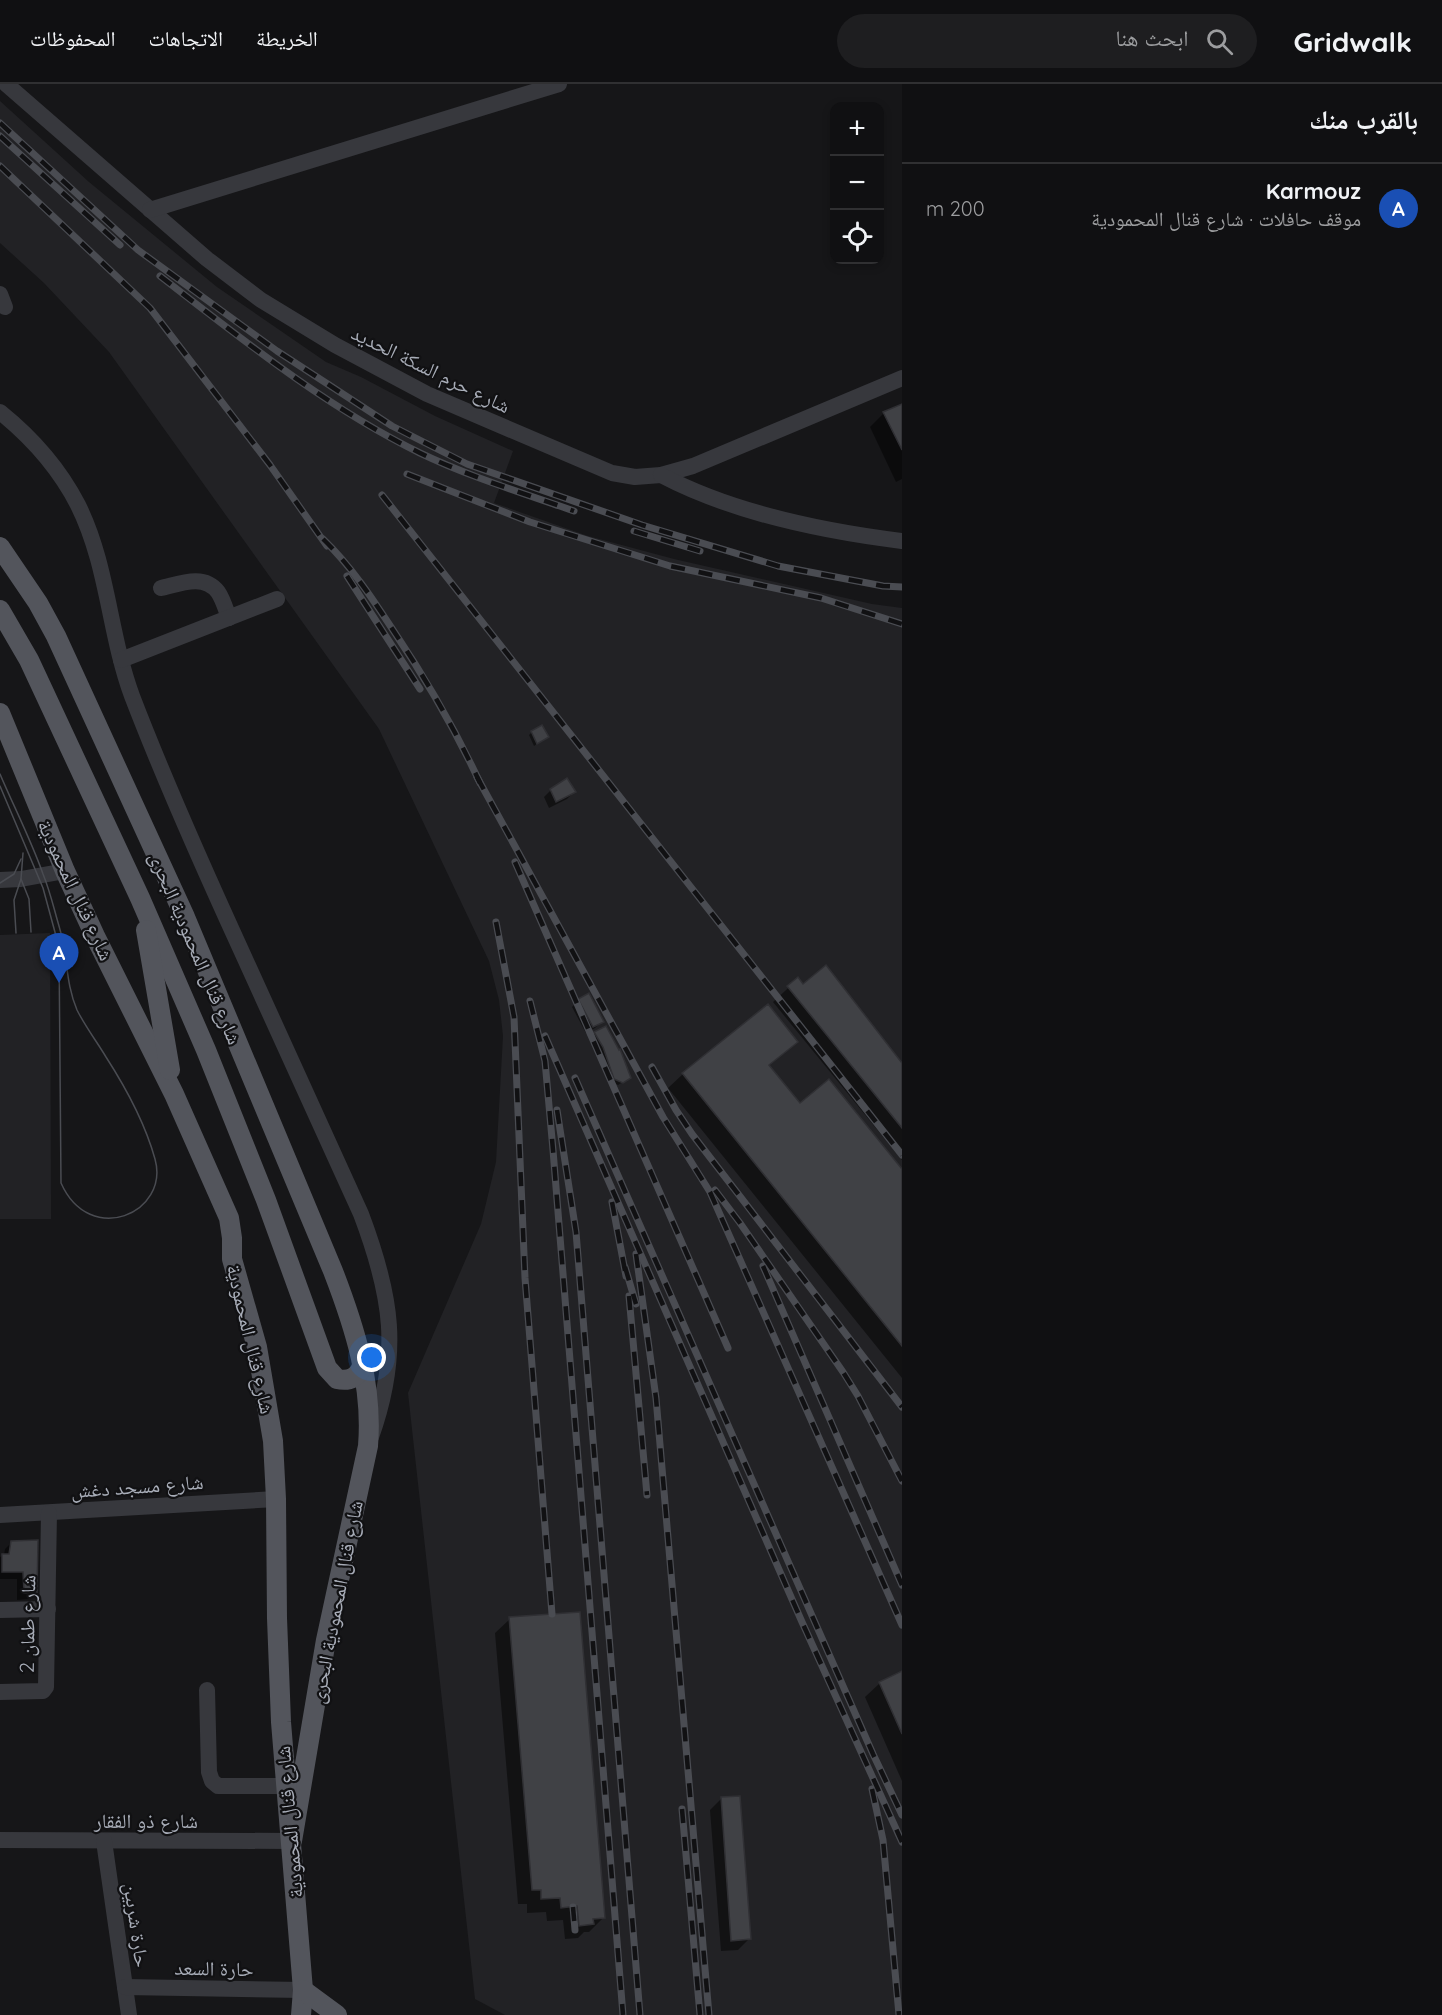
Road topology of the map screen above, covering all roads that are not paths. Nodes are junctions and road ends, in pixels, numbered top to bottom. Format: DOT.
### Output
graph roads {
  1 [pos="6,84"];
  2 [pos="559,84"];
  3 [pos="150,210"];
  4 [pos="902,378"];
  5 [pos="0,412"];
  6 [pos="662,475"];
  7 [pos="902,541"];
  8 [pos="0,547"];
  9 [pos="161,588"];
  10 [pos="277,599"];
  11 [pos="0,610"];
  12 [pos="229,618"];
  13 [pos="121,660"];
  14 [pos="0,712"];
  15 [pos="65,871"];
  16 [pos="0,880"];
  17 [pos="140,898"];
  18 [pos="174,1094"];
  19 [pos="363,1363"];
  20 [pos="368,1446"];
  21 [pos="276,1499"];
  22 [pos="49,1513"];
  23 [pos="0,1515"];
  24 [pos="48,1609"];
  25 [pos="0,1610"];
  26 [pos="207,1690"];
  27 [pos="0,1692"];
  28 [pos="285,1786"];
  29 [pos="0,1840"];
  30 [pos="104,1841"];
  31 [pos="292,1841"];
  32 [pos="125,1987"];
  33 [pos="303,1990"];
  34 [pos="129,2015"];
  35 [pos="301,2015"];
  36 [pos="337,2015"];
  1 -- 3 [label="street, شارع حرم السكة الحديد"];
  2 -- 3 [label="street"];
  3 -- 6 [label="street, شارع حرم السكة الحديد"];
  4 -- 6 [label="street, شارع حرم السكة الحديد"];
  5 -- 13 [label="street"];
  6 -- 7 [label="street"];
  8 -- 19 [label="main road, شارع قنال المحمودية البحرى"];
  9 -- 12 [label="street"];
  10 -- 12 [label="street"];
  11 -- 17 [label="main road, شارع قنال المحمودية البحرى"];
  12 -- 13 [label="street"];
  13 -- 20 [label="street"];
  14 -- 15 [label="main road, شارع قنال المحمودية"];
  15 -- 16 [label="street"];
  15 -- 18 [label="main road, شارع قنال المحمودية"];
  17 -- 18 [label="main road"];
  17 -- 19 [label="main road, شارع قنال المحمودية البحرى"];
  18 -- 21 [label="main road, شارع قنال المحمودية"];
  19 -- 20 [label="main road, شارع قنال المحمودية البحرى"];
  20 -- 31 [label="main road, شارع قنال المحمودية البحرى"];
  21 -- 22 [label="street, شارع مسجد دغش"];
  21 -- 28 [label="main road, شارع قنال المحمودية"];
  22 -- 23 [label="street, شارع مسجد دغش"];
  22 -- 24 [label="street, شارع طمان 2"];
  24 -- 25 [label="street"];
  24 -- 27 [label="street, شارع طمان 2"];
  26 -- 28 [label="street"];
  28 -- 31 [label="main road, شارع قنال المحمودية"];
  29 -- 30 [label="street, شارع ذو الفقار"];
  30 -- 31 [label="street, شارع ذو الفقار"];
  30 -- 32 [label="street, حارة شربين"];
  31 -- 33 [label="main road, شارع قنال المحمودية"];
  32 -- 33 [label="street, حارة السعد"];
  32 -- 34 [label="street, حارة شربين"];
  33 -- 35 [label="main road, شارع قنال المحمودية"];
  33 -- 36 [label="main road"];
}
